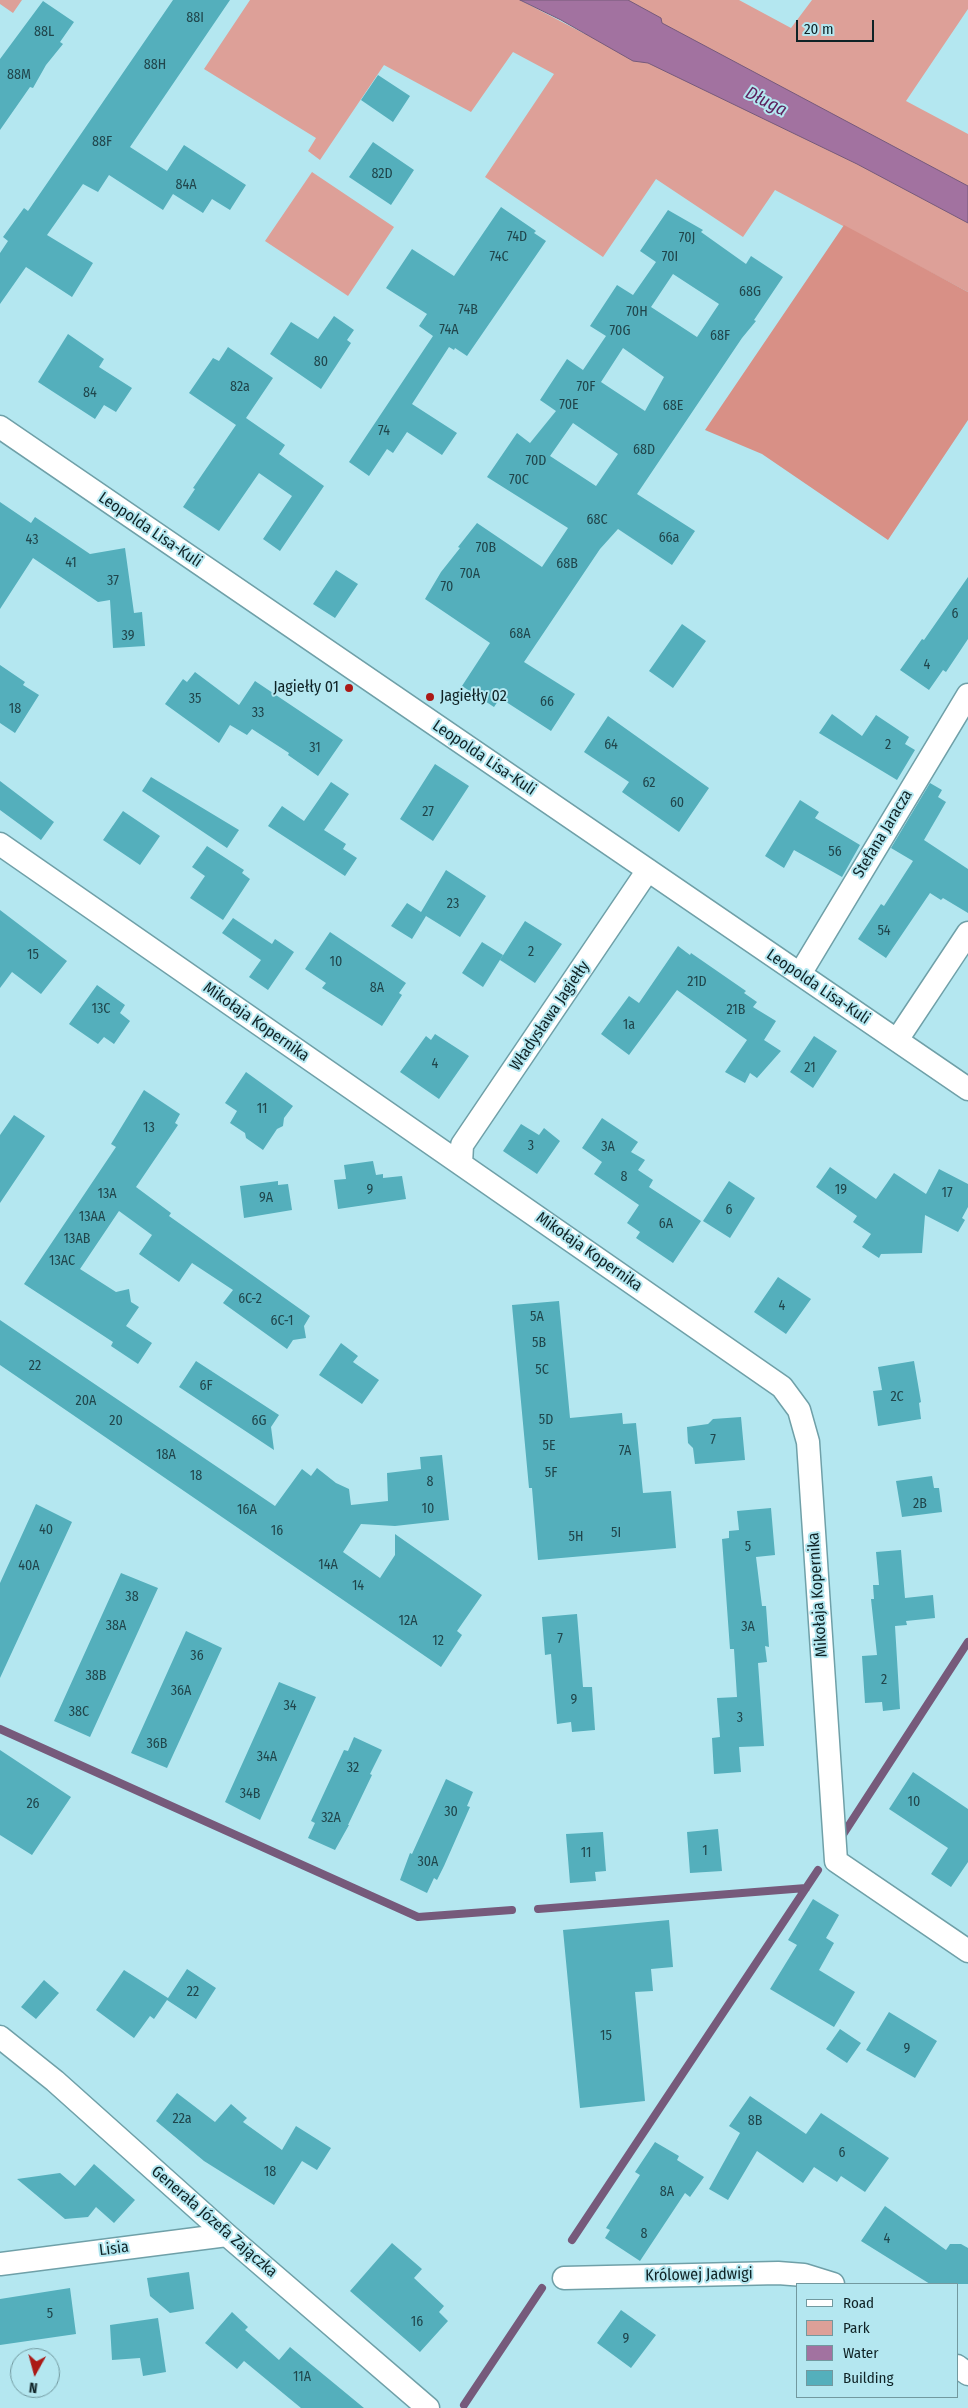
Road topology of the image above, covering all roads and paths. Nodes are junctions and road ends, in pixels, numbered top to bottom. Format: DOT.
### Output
graph roads {
  1 [pos="0,428"];
  2 [pos="968,695"];
  3 [pos="0,844"];
  4 [pos="648,870"];
  5 [pos="968,933"];
  6 [pos="800,974"];
  7 [pos="897,1040"];
  8 [pos="968,1089"];
  9 [pos="462,1164"];
  10 [pos="968,1951"];
  11 [pos="0,2037"];
  12 [pos="227,2235"];
  13 [pos="0,2264"];
  14 [pos="564,2278"];
  15 [pos="830,2283"];
  16 [pos="428,2408"];
  1 -- 4 [label="street, Leopolda Lisa-Kuli"];
  2 -- 6 [label="street, Stefana Jaracza"];
  3 -- 9 [label="street, Mikołaja Kopernika"];
  4 -- 6 [label="street, Leopolda Lisa-Kuli"];
  4 -- 9 [label="street, Władysława Jagiełły"];
  5 -- 7 [label="street"];
  6 -- 7 [label="street, Leopolda Lisa-Kuli"];
  7 -- 8 [label="street, Leopolda Lisa-Kuli"];
  9 -- 10 [label="street, Mikołaja Kopernika"];
  11 -- 12 [label="street, Generała Józefa Zajączka"];
  12 -- 13 [label="street, Lisia"];
  12 -- 16 [label="street, Generała Józefa Zajączka"];
  14 -- 15 [label="street, Królowej Jadwigi"];
}
